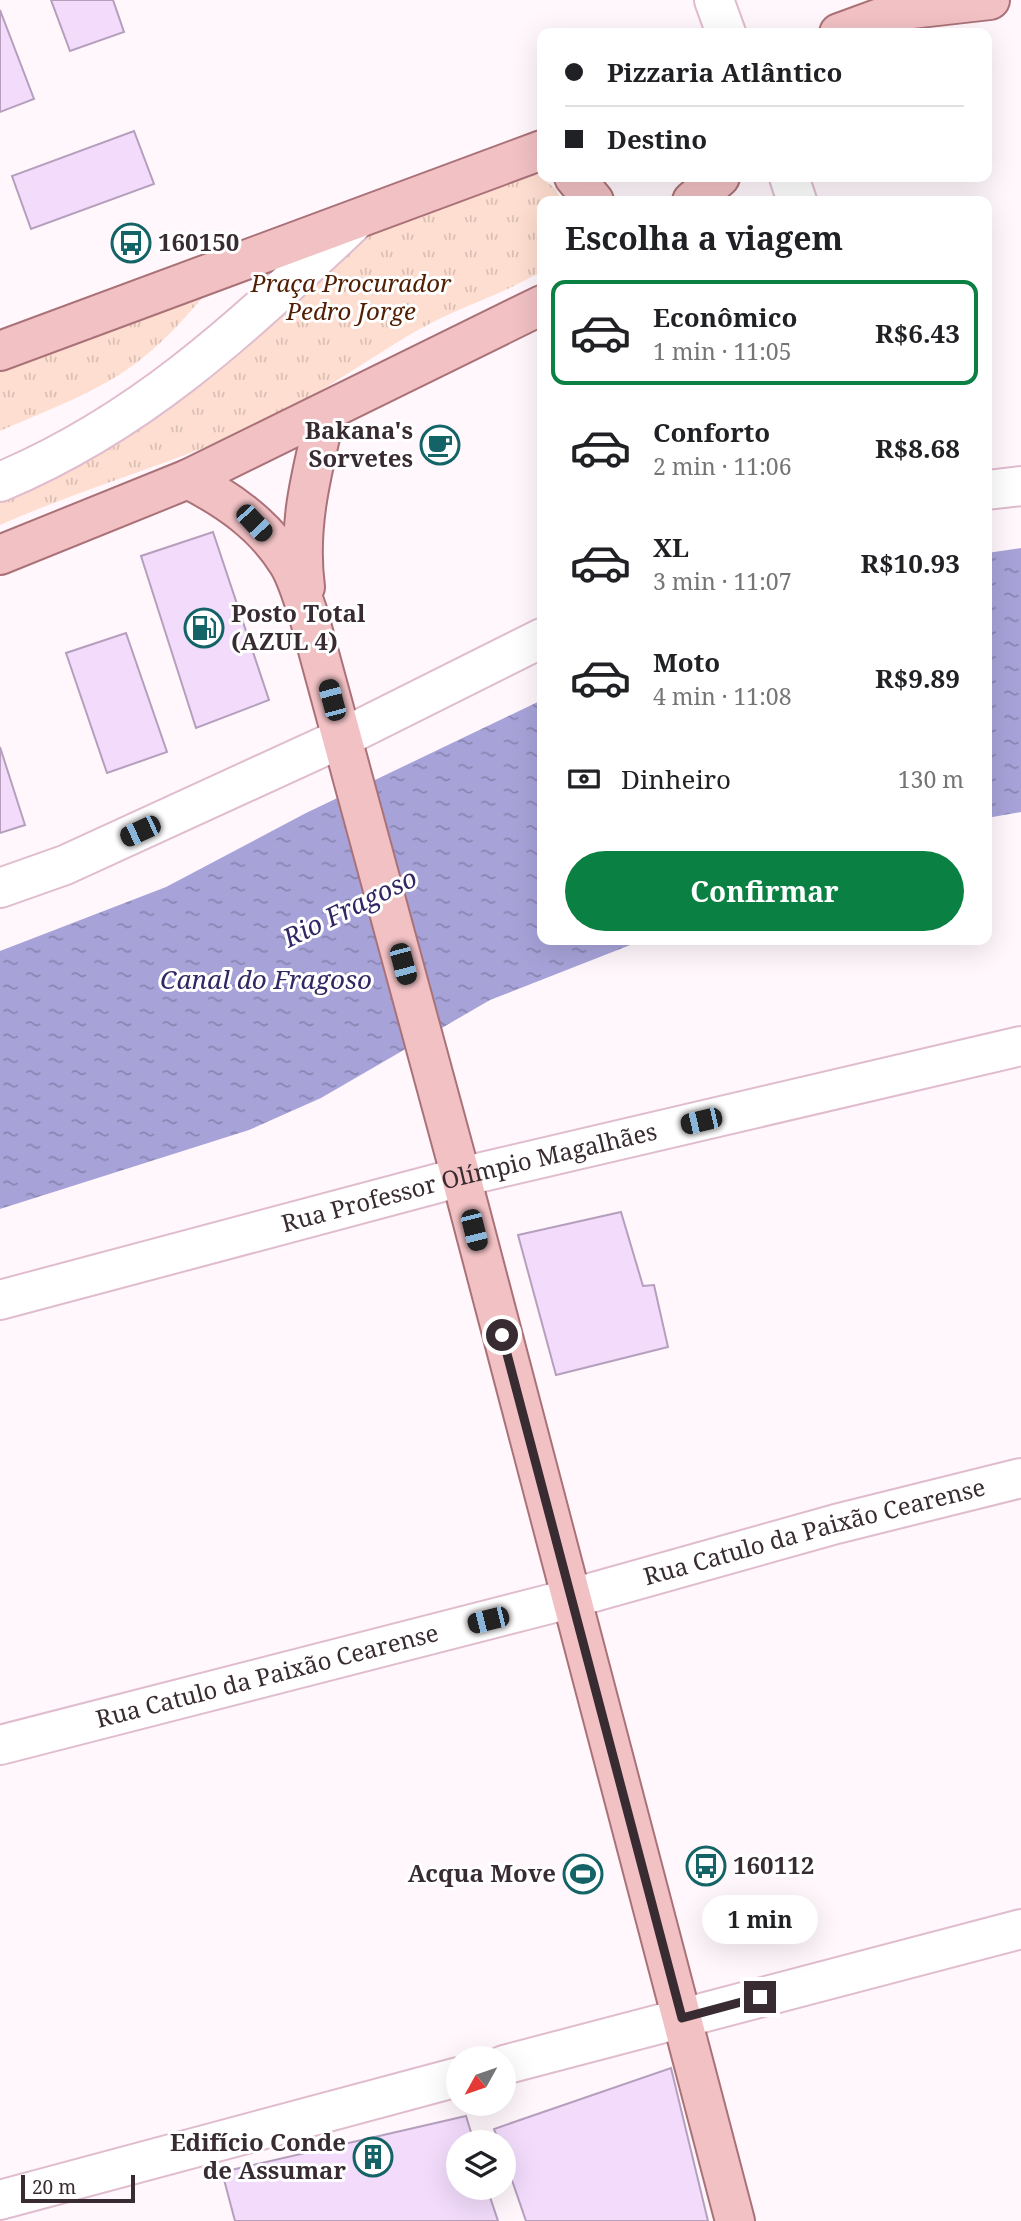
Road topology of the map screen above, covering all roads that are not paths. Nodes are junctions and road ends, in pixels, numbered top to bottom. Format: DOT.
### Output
graph roads {
  1 [pos="714,0"];
  2 [pos="983,2"];
  3 [pos="724,28"];
  4 [pos="853,28"];
  5 [pos="944,28"];
  6 [pos="534,158"];
  7 [pos="578,182"];
  8 [pos="590,196"];
  9 [pos="353,223"];
  10 [pos="537,307"];
  11 [pos="0,351"];
  12 [pos="326,412"];
  13 [pos="188,479"];
  14 [pos="0,482"];
  15 [pos="1021,486"];
  16 [pos="992,489"];
  17 [pos="0,555"];
  18 [pos="309,614"];
  19 [pos="537,640"];
  20 [pos="342,738"];
  21 [pos="0,888"];
  22 [pos="1021,1046"];
  23 [pos="461,1177"];
  24 [pos="0,1300"];
  25 [pos="1021,1478"];
  26 [pos="569,1599"];
  27 [pos="0,1745"];
  28 [pos="1021,1929"];
  29 [pos="682,2018"];
  30 [pos="516,2062"];
  31 [pos="446,2080"];
  32 [pos="0,2200"];
  33 [pos="735,2221"];
  1 -- 3 [label="street"];
  2 -- 4 [label="main road"];
  2 -- 5 [label="main road"];
  6 -- 9 [label="main road"];
  7 -- 8 [label="main road"];
  9 -- 11 [label="main road"];
  9 -- 14 [label="street"];
  10 -- 12 [label="main road"];
  12 -- 13 [label="main road"];
  12 -- 18 [label="main road"];
  13 -- 17 [label="main road"];
  13 -- 18 [label="main road"];
  15 -- 16 [label="street"];
  18 -- 20 [label="main road"];
  19 -- 20 [label="street"];
  20 -- 21 [label="street"];
  20 -- 23 [label="main road"];
  22 -- 23 [label="street, Rua Professor Olímpio Magalhães"];
  23 -- 24 [label="street, Rua Professor Olímpio Magalhães"];
  23 -- 26 [label="main road"];
  25 -- 26 [label="street, Rua Catulo da Paixão Cearense"];
  26 -- 27 [label="street, Rua Catulo da Paixão Cearense"];
  26 -- 29 [label="main road"];
  28 -- 29 [label="street"];
  29 -- 30 [label="street"];
  29 -- 33 [label="main road"];
  31 -- 32 [label="street"];
}
